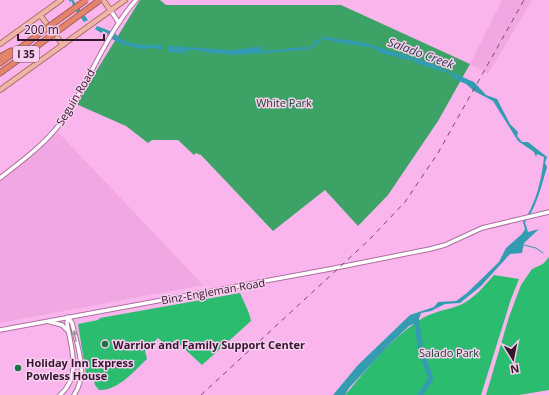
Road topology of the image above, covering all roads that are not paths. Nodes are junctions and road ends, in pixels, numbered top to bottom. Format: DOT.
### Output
graph roads {
  1 [pos="62,0"];
  2 [pos="86,0"];
  3 [pos="101,0"];
  4 [pos="125,0"];
  5 [pos="136,0"];
  6 [pos="111,11"];
  7 [pos="40,15"];
  8 [pos="119,23"];
  9 [pos="34,38"];
  10 [pos="0,44"];
  11 [pos="63,45"];
  12 [pos="0,57"];
  13 [pos="0,62"];
  14 [pos="0,73"];
  15 [pos="0,90"];
  16 [pos="0,178"];
  17 [pos="549,212"];
  18 [pos="68,317"];
  19 [pos="47,321"];
  20 [pos="0,330"];
  21 [pos="68,331"];
  22 [pos="60,395"];
  23 [pos="74,395"];
  1 -- 7 [label="main road"];
  2 -- 9 [label="highway, I 35, bridge"];
  3 -- 6 [label="main road"];
  3 -- 14 [label="highway, I 35, bridge"];
  4 -- 6 [label="main road"];
  5 -- 8 [label="street, Seguin Road"];
  6 -- 8 [label="street"];
  6 -- 11 [label="main road"];
  7 -- 10 [label="main road"];
  7 -- 11 [label="main road"];
  8 -- 16 [label="street, Seguin Road"];
  9 -- 12 [label="highway"];
  9 -- 13 [label="highway, I 35"];
  11 -- 15 [label="main road"];
  17 -- 18 [label="street, Binz-Engleman Road"];
  18 -- 19 [label="street, Binz-Engleman Road"];
  18 -- 21 [label="street"];
  23 -- 18 [label="street, one-way"];
  19 -- 20 [label="street, Binz-Engleman Road"];
  19 -- 21 [label="street"];
  21 -- 22 [label="street"];
}
